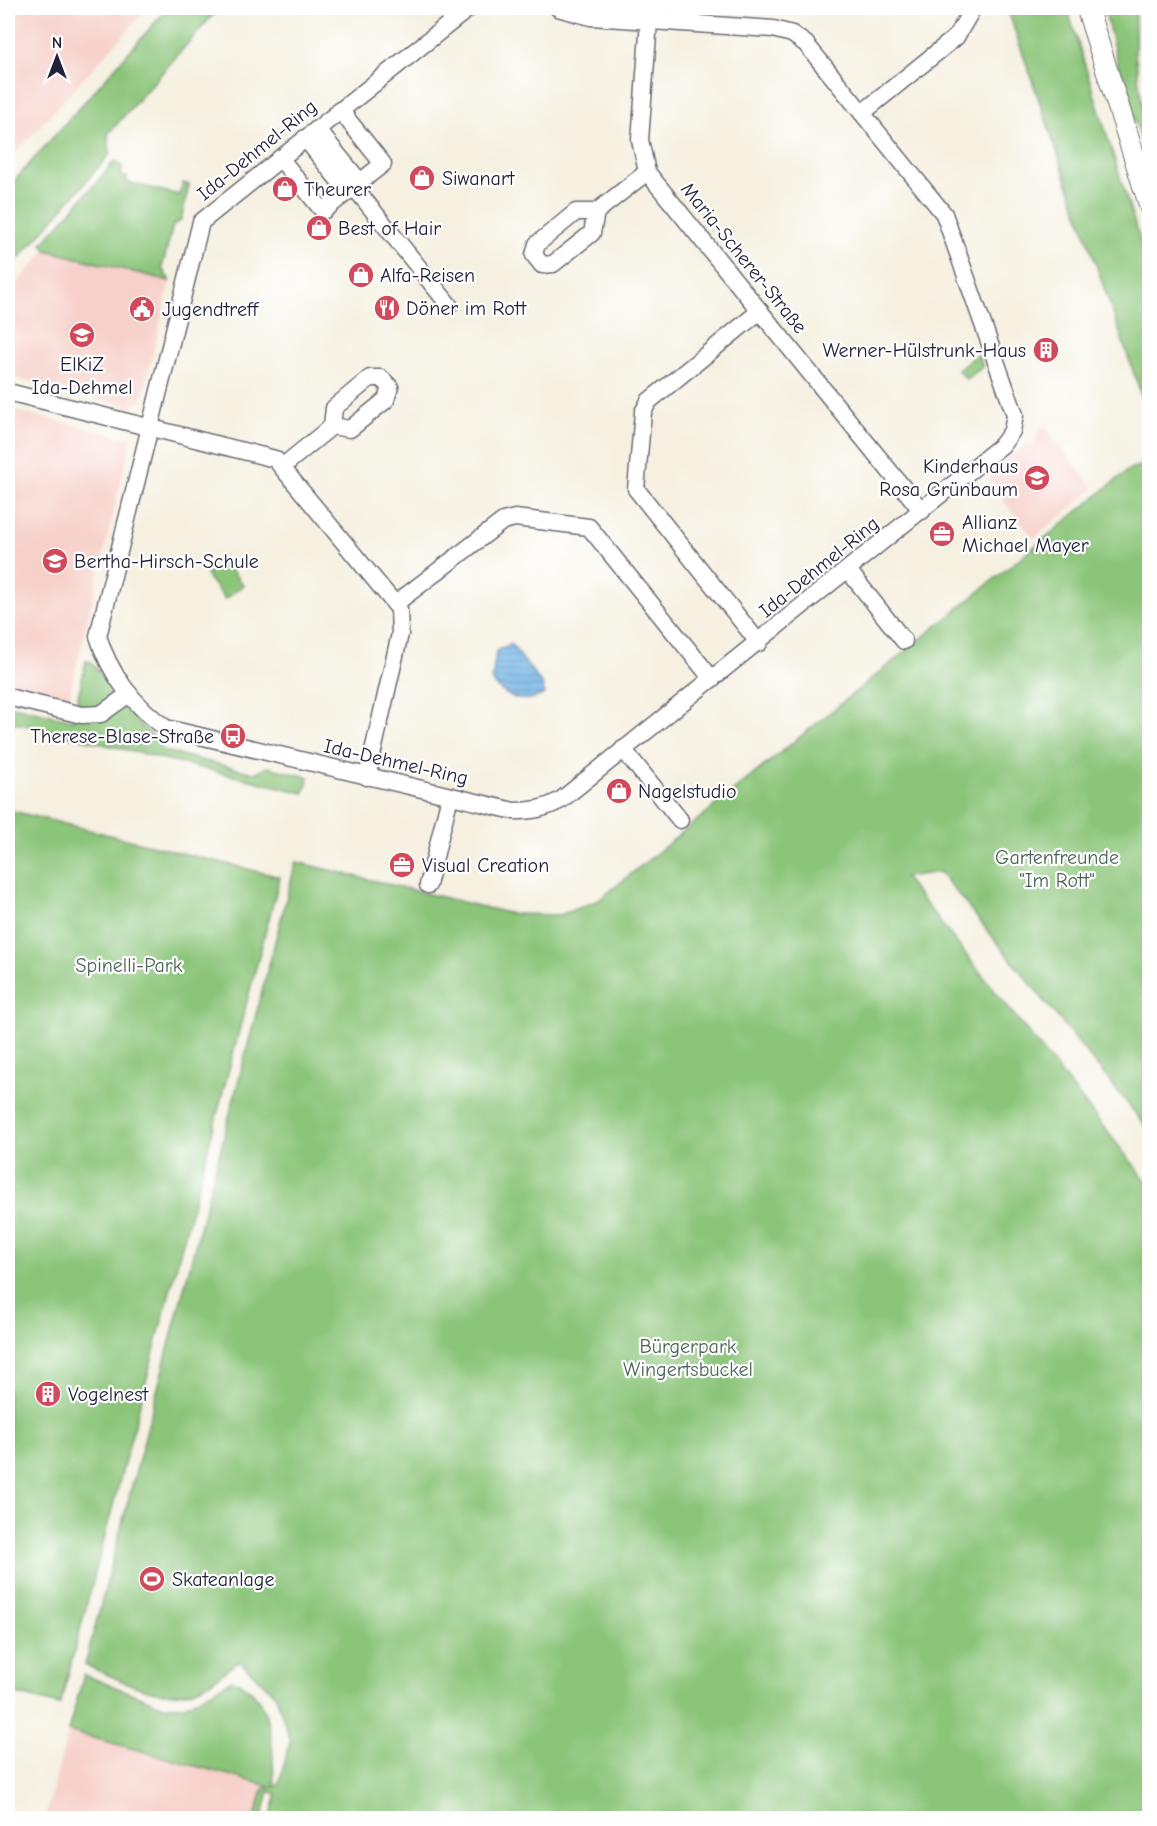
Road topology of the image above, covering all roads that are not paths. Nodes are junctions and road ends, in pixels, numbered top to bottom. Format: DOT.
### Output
graph roads {
  1 [pos="469,8"];
  2 [pos="558,8"];
  3 [pos="1087,8"];
  4 [pos="968,11"];
  5 [pos="650,14"];
  6 [pos="340,110"];
  7 [pos="862,113"];
  8 [pos="311,134"];
  9 [pos="280,158"];
  10 [pos="646,172"];
  11 [pos="354,187"];
  12 [pos="1149,206"];
  13 [pos="596,212"];
  14 [pos="449,305"];
  15 [pos="760,311"];
  16 [pos="8,392"];
  17 [pos="332,426"];
  18 [pos="150,427"];
  19 [pos="282,467"];
  20 [pos="922,511"];
  21 [pos="848,570"];
  22 [pos="395,604"];
  23 [pos="904,641"];
  24 [pos="759,643"];
  25 [pos="712,679"];
  26 [pos="129,694"];
  27 [pos="8,697"];
  28 [pos="623,749"];
  29 [pos="367,777"];
  30 [pos="450,796"];
  31 [pos="680,820"];
  32 [pos="428,885"];
  1 -- 6 [label="street, Ida-Dehmel-Ring"];
  2 -- 5 [label="street, Ida-Dehmel-Ring"];
  3 -- 12 [label="main road"];
  4 -- 7 [label="street"];
  5 -- 7 [label="street, Ida-Dehmel-Ring"];
  5 -- 10 [label="street, Maria-Scherer-Straße"];
  6 -- 8 [label="street, Ida-Dehmel-Ring"];
  6 -- 11 [label="street"];
  7 -- 20 [label="street, Ida-Dehmel-Ring"];
  8 -- 9 [label="street, Ida-Dehmel-Ring"];
  8 -- 11 [label="street"];
  9 -- 11 [label="street"];
  9 -- 18 [label="street, Ida-Dehmel-Ring"];
  10 -- 13 [label="street"];
  10 -- 15 [label="street, Maria-Scherer-Straße"];
  11 -- 14 [label="street"];
  15 -- 20 [label="street, Maria-Scherer-Straße"];
  15 -- 24 [label="street"];
  16 -- 18 [label="street"];
  17 -- 19 [label="street"];
  18 -- 19 [label="street"];
  18 -- 26 [label="street, Ida-Dehmel-Ring"];
  19 -- 22 [label="street"];
  20 -- 21 [label="street, Ida-Dehmel-Ring"];
  21 -- 23 [label="street"];
  21 -- 24 [label="street, Ida-Dehmel-Ring"];
  22 -- 25 [label="street"];
  22 -- 29 [label="street"];
  24 -- 25 [label="street, Ida-Dehmel-Ring"];
  25 -- 28 [label="street, Ida-Dehmel-Ring"];
  26 -- 27 [label="street"];
  26 -- 29 [label="street, Ida-Dehmel-Ring"];
  28 -- 30 [label="street, Ida-Dehmel-Ring"];
  28 -- 31 [label="street"];
  29 -- 30 [label="street, Ida-Dehmel-Ring"];
  30 -- 32 [label="street"];
}
